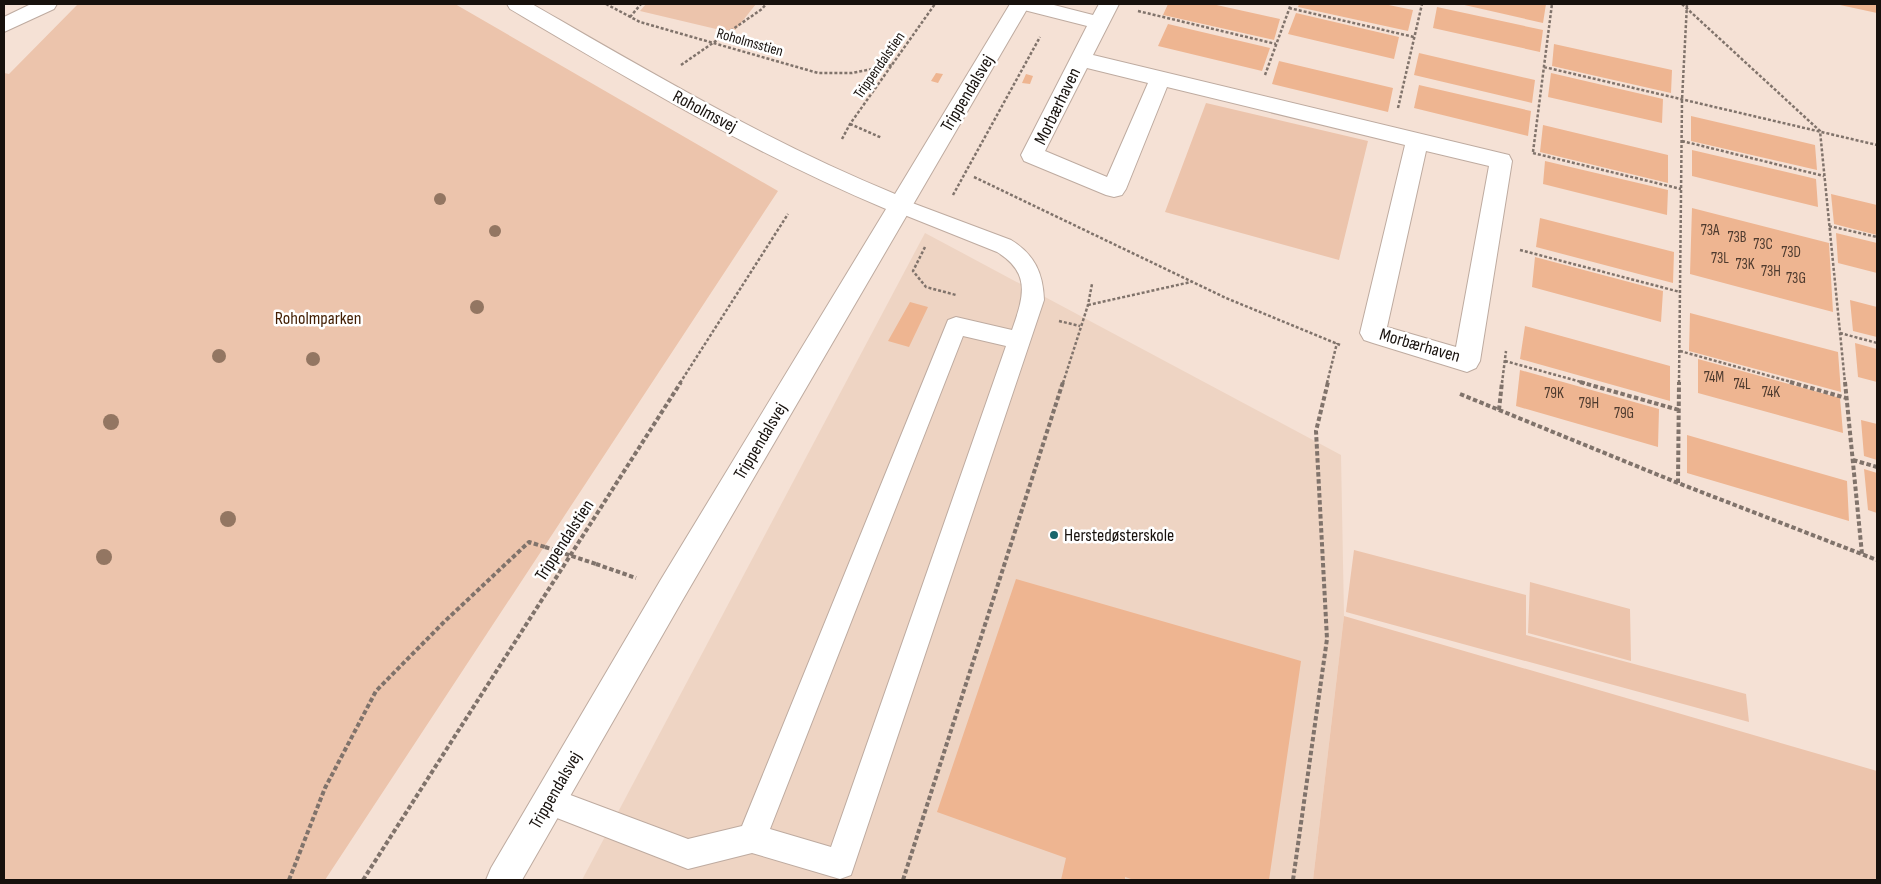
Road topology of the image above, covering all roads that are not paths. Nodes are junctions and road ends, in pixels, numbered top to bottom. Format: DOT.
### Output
graph roads {
  1 [pos="47,4"];
  2 [pos="517,4"];
  3 [pos="1020,4"];
  4 [pos="1027,4"];
  5 [pos="1105,10"];
  6 [pos="4,25"];
  7 [pos="1080,60"];
  8 [pos="1160,79"];
  9 [pos="1417,141"];
  10 [pos="899,205"];
  11 [pos="1020,340"];
  12 [pos="549,801"];
  13 [pos="752,838"];
  14 [pos="503,880"];
  1 -- 6 [label="street"];
  2 -- 10 [label="street, Roholmsvej"];
  3 -- 10 [label="street, Trippendalsvej"];
  4 -- 5 [label="street"];
  5 -- 7 [label="street, Morbærhaven"];
  7 -- 8 [label="street, Morbærhaven"];
  7 -- 8 [label="street, Morbærhaven"];
  8 -- 9 [label="street, Morbærhaven"];
  9 -- 9 [label="street, Morbærhaven"];
  10 -- 11 [label="lane"];
  10 -- 12 [label="street, Trippendalsvej"];
  11 -- 13 [label="lane"];
  11 -- 13 [label="lane"];
  12 -- 13 [label="lane"];
  12 -- 14 [label="street, Trippendalsvej"];
}
